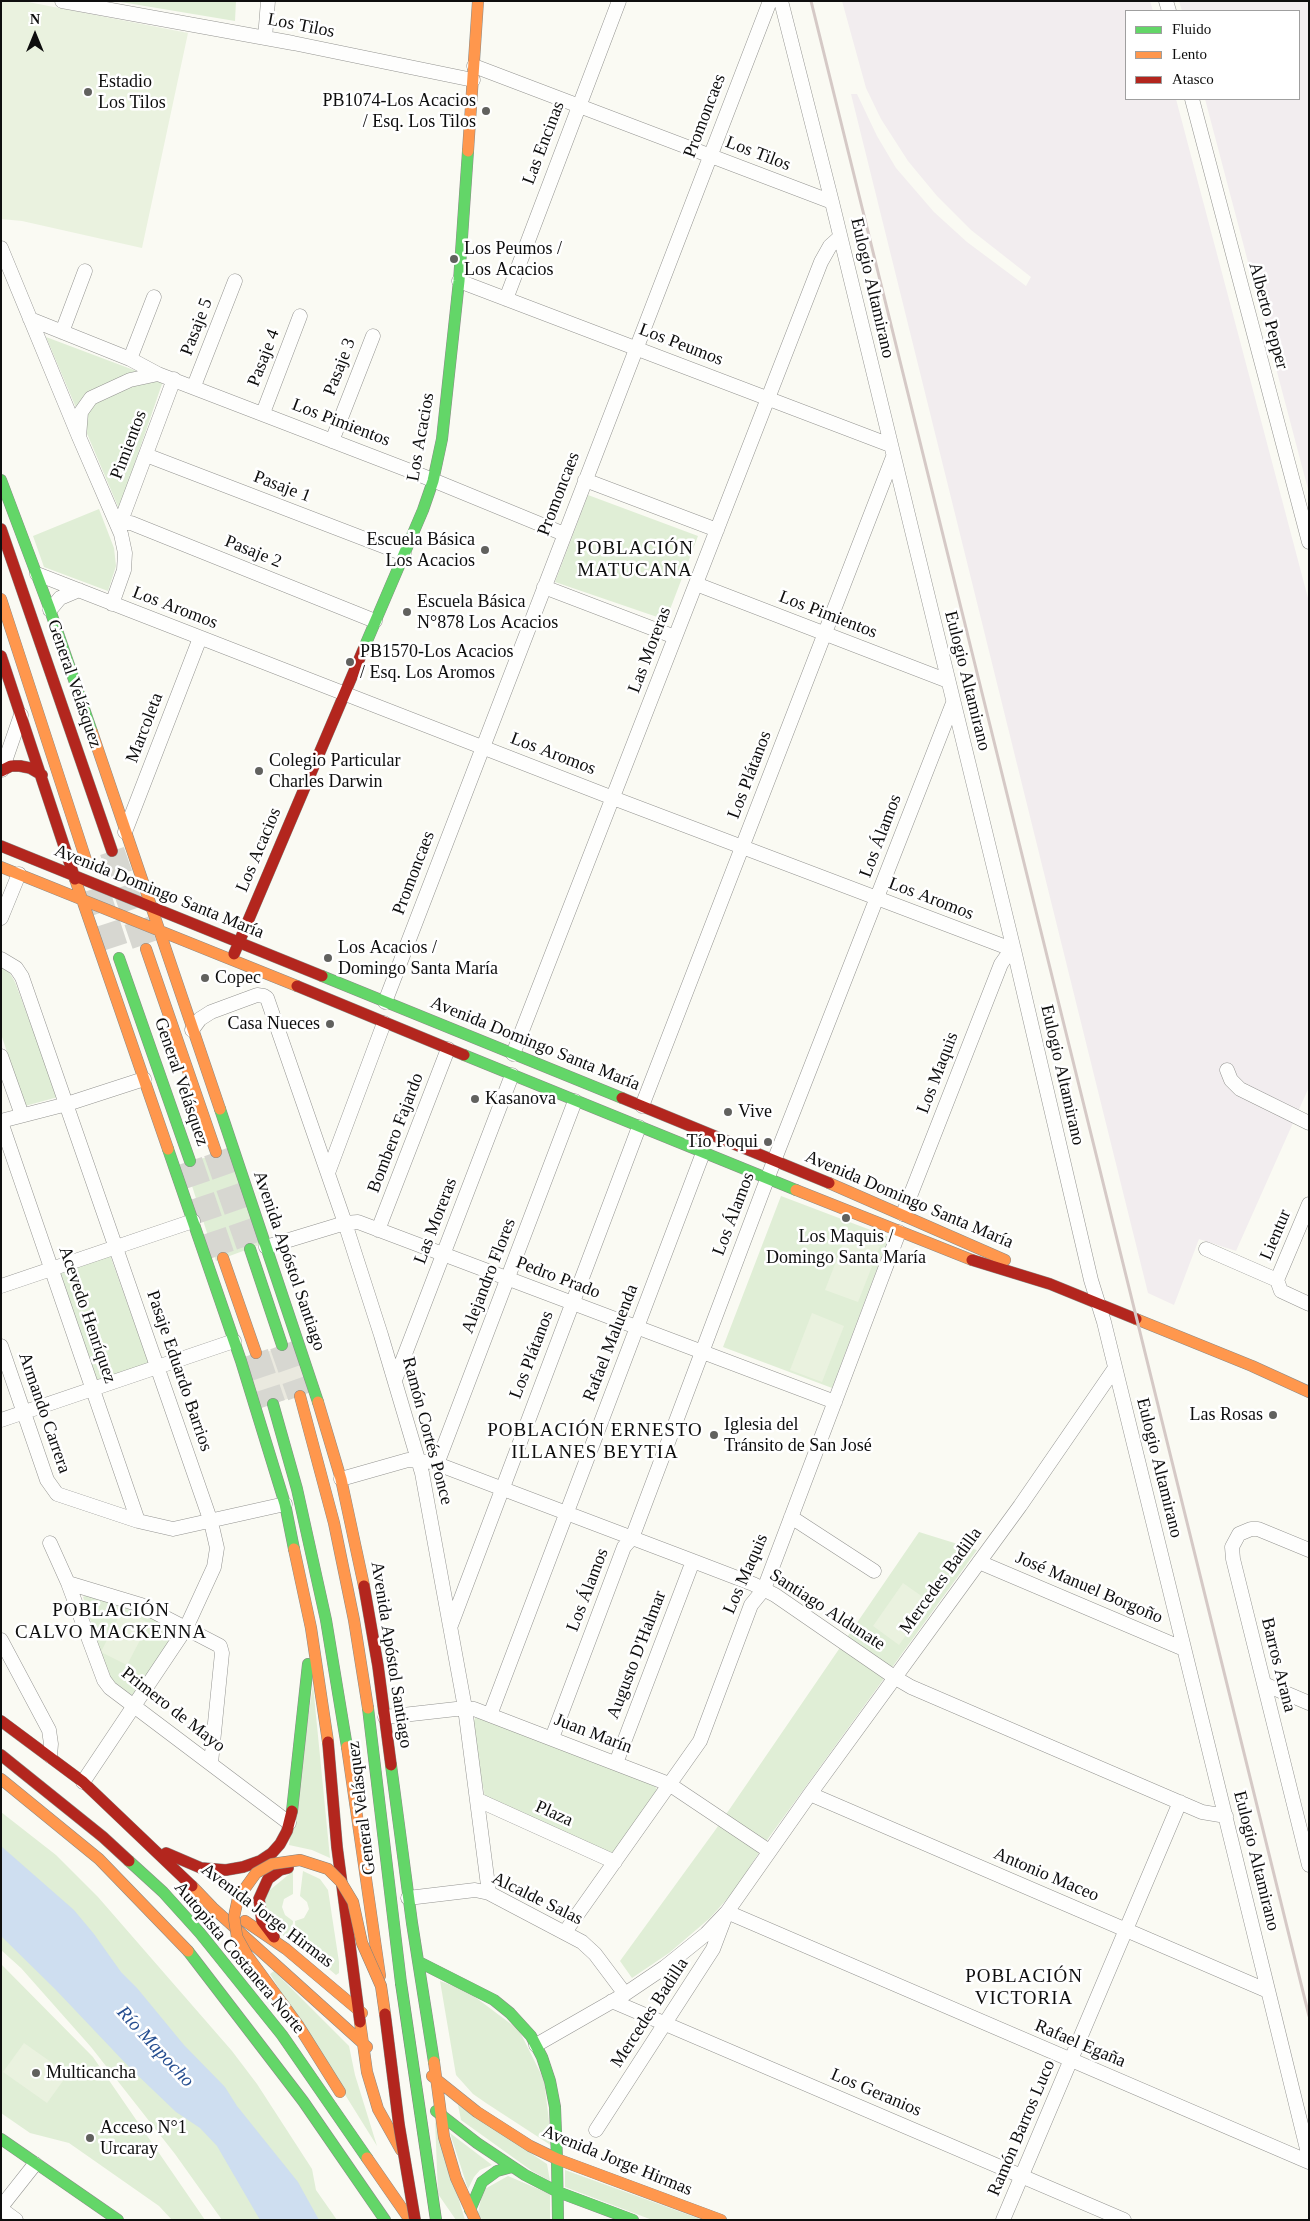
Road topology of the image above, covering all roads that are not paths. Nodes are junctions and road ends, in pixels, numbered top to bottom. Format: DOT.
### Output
graph roads {
  1 [pos="62,1"];
  2 [pos="268,1"];
  3 [pos="478,1"];
  4 [pos="618,1"];
  5 [pos="770,1"];
  6 [pos="781,1"];
  7 [pos="265,38"];
  8 [pos="474,66"];
  9 [pos="473,80"];
  10 [pos="1192,100"];
  11 [pos="578,106"];
  12 [pos="709,156"];
  13 [pos="832,202"];
  14 [pos="840,237"];
  15 [pos="1,248"];
  16 [pos="85,271"];
  17 [pos="235,281"];
  18 [pos="459,281"];
  19 [pos="154,297"];
  20 [pos="506,298"];
  21 [pos="300,316"];
  22 [pos="30,319"];
  23 [pos="62,332"];
  24 [pos="373,336"];
  25 [pos="636,348"];
  26 [pos="130,359"];
  27 [pos="158,374"];
  28 [pos="174,379"];
  29 [pos="194,386"];
  30 [pos="768,398"];
  31 [pos="263,413"];
  32 [pos="79,438"];
  33 [pos="332,440"];
  34 [pos="891,451"];
  35 [pos="146,455"];
  36 [pos="1,480"];
  37 [pos="585,480"];
  38 [pos="433,481"];
  39 [pos="116,522"];
  40 [pos="1,529"];
  41 [pos="717,530"];
  42 [pos="564,534"];
  43 [pos="1309,542"];
  44 [pos="404,554"];
  45 [pos="37,574"];
  46 [pos="696,584"];
  47 [pos="544,587"];
  48 [pos="79,590"];
  49 [pos="1,599"];
  50 [pos="112,604"];
  51 [pos="50,610"];
  52 [pos="375,621"];
  53 [pos="825,634"];
  54 [pos="200,638"];
  55 [pos="675,638"];
  56 [pos="1,656"];
  57 [pos="948,681"];
  58 [pos="344,694"];
  59 [pos="953,702"];
  60 [pos="21,714"];
  61 [pos="483,747"];
  62 [pos="1,771"];
  63 [pos="42,775"];
  64 [pos="613,798"];
  65 [pos="125,832"];
  66 [pos="1,846"];
  67 [pos="742,847"];
  68 [pos="112,851"];
  69 [pos="86,860"];
  70 [pos="1,867"];
  71 [pos="19,874"];
  72 [pos="74,876"];
  73 [pos="876,898"];
  74 [pos="82,900"];
  75 [pos="150,906"];
  76 [pos="1,918"];
  77 [pos="158,930"];
  78 [pos="238,943"];
  79 [pos="201,946"];
  80 [pos="146,949"];
  81 [pos="1014,950"];
  82 [pos="119,958"];
  83 [pos="1,959"];
  84 [pos="232,959"];
  85 [pos="174,975"];
  86 [pos="385,1002"];
  87 [pos="384,1023"];
  88 [pos="192,1030"];
  89 [pos="448,1049"];
  90 [pos="514,1054"];
  91 [pos="1,1056"];
  92 [pos="1227,1070"];
  93 [pos="512,1075"];
  94 [pos="144,1079"];
  95 [pos="575,1101"];
  96 [pos="67,1104"];
  97 [pos="642,1106"];
  98 [pos="22,1115"];
  99 [pos="1,1121"];
  100 [pos="1309,1123"];
  101 [pos="639,1127"];
  102 [pos="216,1152"];
  103 [pos="703,1153"];
  104 [pos="190,1161"];
  105 [pos="774,1161"];
  106 [pos="328,1173"];
  107 [pos="768,1179"];
  108 [pos="1309,1204"];
  109 [pos="903,1214"];
  110 [pos="193,1221"];
  111 [pos="345,1223"];
  112 [pos="378,1230"];
  113 [pos="899,1232"];
  114 [pos="116,1247"];
  115 [pos="266,1247"];
  116 [pos="250,1249"];
  117 [pos="1206,1249"];
  118 [pos="443,1254"];
  119 [pos="224,1258"];
  120 [pos="52,1269"];
  121 [pos="508,1279"];
  122 [pos="1277,1280"];
  123 [pos="1050,1284"];
  124 [pos="1,1286"];
  125 [pos="572,1303"];
  126 [pos="1098,1304"];
  127 [pos="1309,1304"];
  128 [pos="637,1327"];
  129 [pos="234,1341"];
  130 [pos="282,1345"];
  131 [pos="1,1346"];
  132 [pos="703,1352"];
  133 [pos="256,1353"];
  134 [pos="1252,1366"];
  135 [pos="157,1367"];
  136 [pos="1115,1368"];
  137 [pos="395,1380"];
  138 [pos="1309,1380"];
  139 [pos="93,1389"];
  140 [pos="1309,1392"];
  141 [pos="300,1396"];
  142 [pos="834,1402"];
  143 [pos="273,1404"];
  144 [pos="24,1412"];
  145 [pos="1,1420"];
  146 [pos="418,1460"];
  147 [pos="437,1464"];
  148 [pos="341,1479"];
  149 [pos="502,1488"];
  150 [pos="285,1504"];
  151 [pos="566,1513"];
  152 [pos="791,1517"];
  153 [pos="138,1521"];
  154 [pos="211,1522"];
  155 [pos="632,1538"];
  156 [pos="50,1542"];
  157 [pos="1309,1550"];
  158 [pos="693,1561"];
  159 [pos="979,1562"];
  160 [pos="874,1571"];
  161 [pos="68,1583"];
  162 [pos="764,1589"];
  163 [pos="450,1626"];
  164 [pos="186,1628"];
  165 [pos="311,1628"];
  166 [pos="1,1640"];
  167 [pos="1184,1649"];
  168 [pos="894,1677"];
  169 [pos="1264,1684"];
  170 [pos="1309,1703"];
  171 [pos="133,1706"];
  172 [pos="465,1708"];
  173 [pos="490,1715"];
  174 [pos="385,1717"];
  175 [pos="1,1721"];
  176 [pos="552,1738"];
  177 [pos="1,1755"];
  178 [pos="50,1756"];
  179 [pos="616,1762"];
  180 [pos="210,1763"];
  181 [pos="1,1779"];
  182 [pos="83,1782"];
  183 [pos="669,1784"];
  184 [pos="810,1794"];
  185 [pos="478,1800"];
  186 [pos="1180,1802"];
  187 [pos="1226,1816"];
  188 [pos="289,1823"];
  189 [pos="151,1846"];
  190 [pos="769,1851"];
  191 [pos="1308,1859"];
  192 [pos="615,1862"];
  193 [pos="180,1873"];
  194 [pos="488,1893"];
  195 [pos="408,1898"];
  196 [pos="345,1910"];
  197 [pos="727,1912"];
  198 [pos="1126,1930"];
  199 [pos="565,1932"];
  200 [pos="286,1949"];
  201 [pos="419,1962"];
  202 [pos="381,1986"];
  203 [pos="1268,1991"];
  204 [pos="625,1994"];
  205 [pos="612,2001"];
  206 [pos="357,2008"];
  207 [pos="665,2023"];
  208 [pos="362,2043"];
  209 [pos="536,2045"];
  210 [pos="1071,2060"];
  211 [pos="437,2080"];
  212 [pos="441,2116"];
  213 [pos="596,2130"];
  214 [pos="1,2139"];
  215 [pos="1309,2157"];
  216 [pos="557,2159"];
  217 [pos="1309,2162"];
  218 [pos="36,2164"];
  219 [pos="512,2168"];
  220 [pos="1022,2176"];
  221 [pos="385,2181"];
  222 [pos="558,2192"];
  223 [pos="1,2208"];
  224 [pos="472,2215"];
  225 [pos="16,2220"];
  226 [pos="118,2220"];
  227 [pos="385,2220"];
  228 [pos="410,2220"];
  229 [pos="415,2220"];
  230 [pos="436,2220"];
  231 [pos="449,2220"];
  232 [pos="558,2220"];
  233 [pos="633,2220"];
  234 [pos="721,2220"];
  235 [pos="1004,2220"];
  236 [pos="1124,2220"];
  1 -- 7 [label="street, Los Tilos"];
  2 -- 7 [label="street"];
  3 -- 8 [label="main road, Los Acacios"];
  4 -- 11 [label="street, Las Encinas"];
  5 -- 12 [label="street, Promoncaes"];
  6 -- 13 [label="street, Eulogio Altamirano"];
  7 -- 9 [label="street, Los Tilos"];
  8 -- 9 [label="main road, Los Acacios"];
  8 -- 11 [label="street, Los Tilos"];
  9 -- 18 [label="main road, Los Acacios"];
  10 -- 43 [label="street, Alberto Pepper"];
  11 -- 12 [label="street, Los Tilos"];
  11 -- 20 [label="street, Las Encinas"];
  12 -- 13 [label="street, Los Tilos"];
  12 -- 25 [label="street, Promoncaes"];
  13 -- 14 [label="street, Eulogio Altamirano"];
  14 -- 30 [label="street, Las Moreras"];
  14 -- 34 [label="street, Eulogio Altamirano"];
  15 -- 22 [label="street"];
  16 -- 23 [label="street"];
  17 -- 29 [label="street, Pasaje 5"];
  18 -- 20 [label="street, Los Peumos"];
  18 -- 38 [label="main road, Los Acacios"];
  19 -- 26 [label="street"];
  20 -- 25 [label="street, Los Peumos"];
  21 -- 31 [label="street, Pasaje 4"];
  22 -- 23 [label="street, Los Pimientos"];
  22 -- 32 [label="street, Los Pimientos"];
  23 -- 26 [label="street, Los Pimientos"];
  24 -- 33 [label="street, Pasaje 3"];
  25 -- 30 [label="street, Los Peumos"];
  25 -- 37 [label="street, Promoncaes"];
  26 -- 27 [label="street, Los Pimientos"];
  27 -- 28 [label="street, Los Pimientos"];
  27 -- 32 [label="street, Los Pimientos"];
  28 -- 29 [label="street, Los Pimientos"];
  28 -- 35 [label="street, Pimientos"];
  29 -- 31 [label="street, Los Pimientos"];
  30 -- 34 [label="street, Los Peumos"];
  30 -- 41 [label="street, Las Moreras"];
  31 -- 33 [label="street, Los Pimientos"];
  32 -- 39 [label="street, Los Pimientos"];
  33 -- 38 [label="street, Los Pimientos"];
  34 -- 53 [label="street, Los Plátanos"];
  34 -- 57 [label="street, Eulogio Altamirano"];
  35 -- 39 [label="street, Pimientos"];
  35 -- 44 [label="street, Pasaje 1"];
  36 -- 45 [label="main road, Avenida Apóstol Santiago"];
  37 -- 41 [label="street"];
  37 -- 42 [label="street, Promoncaes"];
  38 -- 42 [label="street, Los Pimientos"];
  38 -- 44 [label="main road, Los Acacios"];
  39 -- 50 [label="street, Los Pimientos"];
  39 -- 52 [label="street, Pasaje 2"];
  40 -- 68 [label="main road, General Velásquez"];
  41 -- 46 [label="street, Las Moreras"];
  42 -- 47 [label="street, Promoncaes"];
  44 -- 52 [label="main road, Los Acacios"];
  45 -- 48 [label="street, Los Aromos"];
  45 -- 51 [label="main road, Avenida Apóstol Santiago"];
  46 -- 53 [label="street, Los Pimientos"];
  46 -- 55 [label="street, Las Moreras"];
  47 -- 55 [label="street"];
  47 -- 61 [label="street, Promoncaes"];
  48 -- 50 [label="street, Los Aromos"];
  48 -- 51 [label="street"];
  49 -- 69 [label="main road"];
  50 -- 54 [label="street, Los Aromos"];
  51 -- 65 [label="main road, Avenida Apóstol Santiago"];
  52 -- 58 [label="main road, Los Acacios"];
  53 -- 57 [label="street, Los Pimientos"];
  53 -- 67 [label="street, Los Plátanos"];
  54 -- 58 [label="street, Los Aromos"];
  54 -- 65 [label="street, Marcoleta"];
  55 -- 64 [label="street, Las Moreras"];
  56 -- 60 [label="main road"];
  57 -- 59 [label="street, Eulogio Altamirano"];
  58 -- 61 [label="street, Los Aromos"];
  58 -- 78 [label="main road, Los Acacios"];
  59 -- 73 [label="street, Los Álamos"];
  59 -- 81 [label="street, Eulogio Altamirano"];
  60 -- 62 [label="street"];
  60 -- 63 [label="main road"];
  61 -- 64 [label="street, Los Aromos"];
  61 -- 86 [label="street, Promoncaes"];
  62 -- 63 [label="main road"];
  63 -- 72 [label="main road"];
  64 -- 67 [label="street, Los Aromos"];
  64 -- 90 [label="street, Las Moreras"];
  65 -- 75 [label="main road, Avenida Apóstol Santiago"];
  66 -- 72 [label="main road, Avenida Domingo Santa María"];
  67 -- 73 [label="street, Los Aromos"];
  67 -- 97 [label="street, Los Plátanos"];
  70 -- 71 [label="main road, Avenida Domingo Santa María"];
  71 -- 74 [label="main road, Avenida Domingo Santa María"];
  71 -- 76 [label="street"];
  72 -- 74 [label="main road"];
  72 -- 75 [label="main road, Avenida Domingo Santa María"];
  73 -- 81 [label="street, Los Aromos"];
  73 -- 105 [label="street, Los Álamos"];
  74 -- 77 [label="main road, Avenida Domingo Santa María"];
  74 -- 94 [label="main road"];
  75 -- 77 [label="main road, Avenida Apóstol Santiago"];
  75 -- 78 [label="main road, Avenida Domingo Santa María"];
  77 -- 79 [label="main road, Avenida Domingo Santa María"];
  77 -- 85 [label="main road, Avenida Apóstol Santiago"];
  78 -- 84 [label="main road, Los Acacios"];
  78 -- 86 [label="main road, Avenida Domingo Santa María"];
  79 -- 84 [label="main road, Avenida Domingo Santa María"];
  79 -- 85 [label="main road"];
  80 -- 102 [label="main road, General Velásquez"];
  81 -- 109 [label="street, Los Maquis"];
  81 -- 126 [label="street, Eulogio Altamirano"];
  82 -- 104 [label="main road, General Velásquez"];
  83 -- 96 [label="street, Pasaje Eduardo Barrios"];
  84 -- 87 [label="main road, Avenida Domingo Santa María"];
  85 -- 88 [label="main road, Avenida Apóstol Santiago"];
  86 -- 90 [label="main road, Avenida Domingo Santa María"];
  87 -- 89 [label="main road, Avenida Domingo Santa María"];
  87 -- 106 [label="street"];
  88 -- 106 [label="street, Ramón Cortés Ponce"];
  88 -- 115 [label="main road, Avenida Apóstol Santiago"];
  89 -- 93 [label="main road, Avenida Domingo Santa María"];
  89 -- 112 [label="street, Bombero Fajardo"];
  90 -- 97 [label="main road, Avenida Domingo Santa María"];
  91 -- 98 [label="street"];
  92 -- 100 [label="street"];
  93 -- 95 [label="main road, Avenida Domingo Santa María"];
  93 -- 118 [label="street, Las Moreras"];
  94 -- 96 [label="street"];
  94 -- 110 [label="main road"];
  95 -- 101 [label="main road, Avenida Domingo Santa María"];
  95 -- 121 [label="street, Alejandro Flores"];
  96 -- 98 [label="street"];
  96 -- 114 [label="street, Pasaje Eduardo Barrios"];
  97 -- 105 [label="main road, Avenida Domingo Santa María"];
  98 -- 99 [label="street"];
  99 -- 120 [label="street, Acevedo Henríquez"];
  101 -- 103 [label="main road, Avenida Domingo Santa María"];
  101 -- 125 [label="street, Los Plátanos"];
  103 -- 107 [label="main road, Avenida Domingo Santa María"];
  103 -- 128 [label="street, Rafael Maluenda"];
  105 -- 107 [label="street, Los Álamos"];
  105 -- 109 [label="main road, Avenida Domingo Santa María"];
  106 -- 111 [label="street, Ramón Cortés Ponce"];
  107 -- 113 [label="main road, Avenida Domingo Santa María"];
  107 -- 132 [label="street, Los Álamos"];
  108 -- 122 [label="street, Lientur"];
  109 -- 123 [label="main road, Avenida Domingo Santa María"];
  110 -- 114 [label="street"];
  110 -- 129 [label="main road"];
  111 -- 112 [label="street, Pedro Prado"];
  111 -- 115 [label="street, Pedro Prado"];
  111 -- 137 [label="street, Ramón Cortés Ponce"];
  112 -- 118 [label="street, Pedro Prado"];
  113 -- 123 [label="main road, Avenida Domingo Santa María"];
  113 -- 142 [label="street, Los Maquis"];
  114 -- 120 [label="street"];
  114 -- 135 [label="street, Pasaje Eduardo Barrios"];
  115 -- 148 [label="main road, Avenida Apóstol Santiago"];
  116 -- 130 [label="main road"];
  117 -- 122 [label="street"];
  118 -- 121 [label="street, Pedro Prado"];
  118 -- 137 [label="street, Las Moreras"];
  119 -- 133 [label="main road"];
  120 -- 124 [label="street"];
  120 -- 139 [label="street, Acevedo Henríquez"];
  121 -- 125 [label="street, Pedro Prado"];
  121 -- 147 [label="street, Alejandro Flores"];
  122 -- 127 [label="street"];
  123 -- 126 [label="main road, Avenida Domingo Santa María"];
  125 -- 128 [label="street, Pedro Prado"];
  125 -- 149 [label="street, Los Plátanos"];
  126 -- 134 [label="main road, Avenida Domingo Santa María"];
  126 -- 136 [label="street, Eulogio Altamirano"];
  128 -- 132 [label="street, Pedro Prado"];
  128 -- 151 [label="street, Rafael Maluenda"];
  129 -- 135 [label="street"];
  129 -- 150 [label="main road"];
  131 -- 144 [label="street, Armando Carrera"];
  132 -- 142 [label="street, Pedro Prado"];
  132 -- 155 [label="street, Los Álamos"];
  134 -- 138 [label="main road, Avenida Domingo Santa María"];
  134 -- 140 [label="main road, Avenida Domingo Santa María"];
  135 -- 139 [label="street"];
  135 -- 154 [label="street, Pasaje Eduardo Barrios"];
  136 -- 159 [label="street, Mercedes Badilla"];
  136 -- 167 [label="street, Eulogio Altamirano"];
  137 -- 146 [label="street, Ramón Cortés Ponce"];
  139 -- 144 [label="street"];
  139 -- 153 [label="street, Acevedo Henríquez"];
  141 -- 230 [label="main road, General Velásquez, bridge"];
  142 -- 152 [label="street, Los Maquis"];
  143 -- 202 [label="main road, General Velásquez"];
  144 -- 145 [label="street"];
  144 -- 153 [label="street, Armando Carrera"];
  146 -- 147 [label="street, Santiago Aldunate"];
  146 -- 148 [label="street, Santiago Aldunate"];
  146 -- 163 [label="street, Ramón Cortés Ponce"];
  147 -- 149 [label="street, Santiago Aldunate"];
  148 -- 174 [label="main road, Avenida Apóstol Santiago"];
  149 -- 151 [label="street, Santiago Aldunate"];
  149 -- 163 [label="street, Los Plátanos"];
  150 -- 154 [label="street"];
  150 -- 165 [label="main road"];
  151 -- 155 [label="street, Santiago Aldunate"];
  151 -- 173 [label="street, Rafael Maluenda"];
  152 -- 160 [label="street"];
  152 -- 162 [label="street, Los Maquis"];
  153 -- 154 [label="street"];
  154 -- 164 [label="street, Pasaje Eduardo Barrios"];
  155 -- 158 [label="street, Santiago Aldunate"];
  155 -- 176 [label="street, Los Álamos"];
  156 -- 161 [label="street, Primero de Mayo"];
  157 -- 169 [label="street, Barros Arana"];
  158 -- 162 [label="street, Santiago Aldunate"];
  158 -- 179 [label="street, Augusto D'Halmar"];
  159 -- 167 [label="street, José Manuel Borgoño"];
  159 -- 168 [label="street, Mercedes Badilla"];
  161 -- 164 [label="street"];
  161 -- 171 [label="street, Primero de Mayo"];
  162 -- 168 [label="street, Santiago Aldunate"];
  162 -- 183 [label="street, Los Maquis"];
  163 -- 172 [label="street, Ramón Cortés Ponce"];
  164 -- 171 [label="street, Pasaje Eduardo Barrios"];
  164 -- 180 [label="street"];
  165 -- 188 [label="main road"];
  165 -- 196 [label="main road"];
  166 -- 178 [label="street"];
  167 -- 187 [label="street, Eulogio Altamirano"];
  168 -- 184 [label="street, Mercedes Badilla"];
  168 -- 186 [label="street, Santiago Aldunate"];
  169 -- 170 [label="street"];
  169 -- 191 [label="street, Barros Arana"];
  171 -- 180 [label="street, Primero de Mayo"];
  171 -- 182 [label="street, Pasaje Eduardo Barrios"];
  172 -- 173 [label="street, Juan Marín"];
  172 -- 174 [label="street, Juan Marín"];
  172 -- 185 [label="street, Ramón Cortés Ponce"];
  173 -- 176 [label="street, Juan Marín"];
  174 -- 195 [label="main road, Avenida Apóstol Santiago"];
  175 -- 178 [label="main road"];
  176 -- 179 [label="street, Juan Marín"];
  177 -- 221 [label="main road, Autopista Costanera Norte"];
  178 -- 182 [label="main road"];
  179 -- 183 [label="street, Juan Marín"];
  180 -- 188 [label="street, Primero de Mayo"];
  181 -- 227 [label="main road, Autopista Costanera Norte"];
  182 -- 189 [label="main road"];
  183 -- 190 [label="street, Juan Marín"];
  183 -- 192 [label="street, Los Maquis"];
  184 -- 190 [label="street, Mercedes Badilla"];
  184 -- 198 [label="street, Antonio Maceo"];
  185 -- 192 [label="street, Plaza"];
  185 -- 194 [label="street, Ramón Cortés Ponce"];
  186 -- 187 [label="street, Santiago Aldunate"];
  186 -- 198 [label="street, Ramón Barros Luco"];
  187 -- 203 [label="street, Eulogio Altamirano"];
  188 -- 189 [label="main road"];
  189 -- 193 [label="main road"];
  190 -- 197 [label="street, Mercedes Badilla"];
  192 -- 199 [label="street, Los Maquis"];
  193 -- 200 [label="main road, Avenida Jorge Hirmas"];
  193 -- 208 [label="main road, Avenida Jorge Hirmas"];
  194 -- 195 [label="street, Alcalde Salas"];
  194 -- 199 [label="street, Alcalde Salas"];
  195 -- 201 [label="main road, Avenida Apóstol Santiago"];
  196 -- 200 [label="main road"];
  196 -- 206 [label="main road"];
  197 -- 204 [label="street, Mercedes Badilla"];
  197 -- 207 [label="street, Mercedes Badilla"];
  197 -- 210 [label="street, Rafael Egaña"];
  198 -- 203 [label="street, Antonio Maceo"];
  198 -- 210 [label="street, Ramón Barros Luco"];
  199 -- 204 [label="street, Alcalde Salas"];
  200 -- 206 [label="main road, Avenida Jorge Hirmas"];
  201 -- 209 [label="main road"];
  201 -- 211 [label="main road, Avenida Apóstol Santiago"];
  202 -- 221 [label="main road, bridge"];
  202 -- 229 [label="main road, General Velásquez, bridge"];
  203 -- 215 [label="street, Eulogio Altamirano"];
  204 -- 205 [label="street, Mercedes Badilla"];
  205 -- 207 [label="street, Los Geranios"];
  205 -- 209 [label="street, Mercedes Badilla"];
  206 -- 208 [label="main road"];
  206 -- 211 [label="main road, Avenida Jorge Hirmas"];
  207 -- 213 [label="street, Mercedes Badilla"];
  207 -- 220 [label="street, Los Geranios"];
  208 -- 212 [label="main road, Avenida Jorge Hirmas"];
  208 -- 231 [label="main road"];
  209 -- 216 [label="main road"];
  210 -- 217 [label="street, Rafael Egaña"];
  210 -- 220 [label="street, Ramón Barros Luco"];
  211 -- 212 [label="main road, Avenida Apóstol Santiago"];
  211 -- 216 [label="main road, Avenida Jorge Hirmas"];
  212 -- 219 [label="main road, Avenida Jorge Hirmas"];
  212 -- 224 [label="main road, Avenida Apóstol Santiago"];
  214 -- 218 [label="main road"];
  216 -- 222 [label="main road"];
  216 -- 234 [label="main road, Avenida Jorge Hirmas"];
  218 -- 223 [label="street"];
  218 -- 226 [label="main road"];
  219 -- 222 [label="main road, Avenida Jorge Hirmas"];
  219 -- 224 [label="main road"];
  220 -- 235 [label="street, Ramón Barros Luco"];
  220 -- 236 [label="street, Los Geranios"];
  221 -- 228 [label="main road, Autopista Costanera Norte"];
  222 -- 232 [label="main road"];
  222 -- 233 [label="main road, Avenida Jorge Hirmas"];
  223 -- 225 [label="street"];
}
